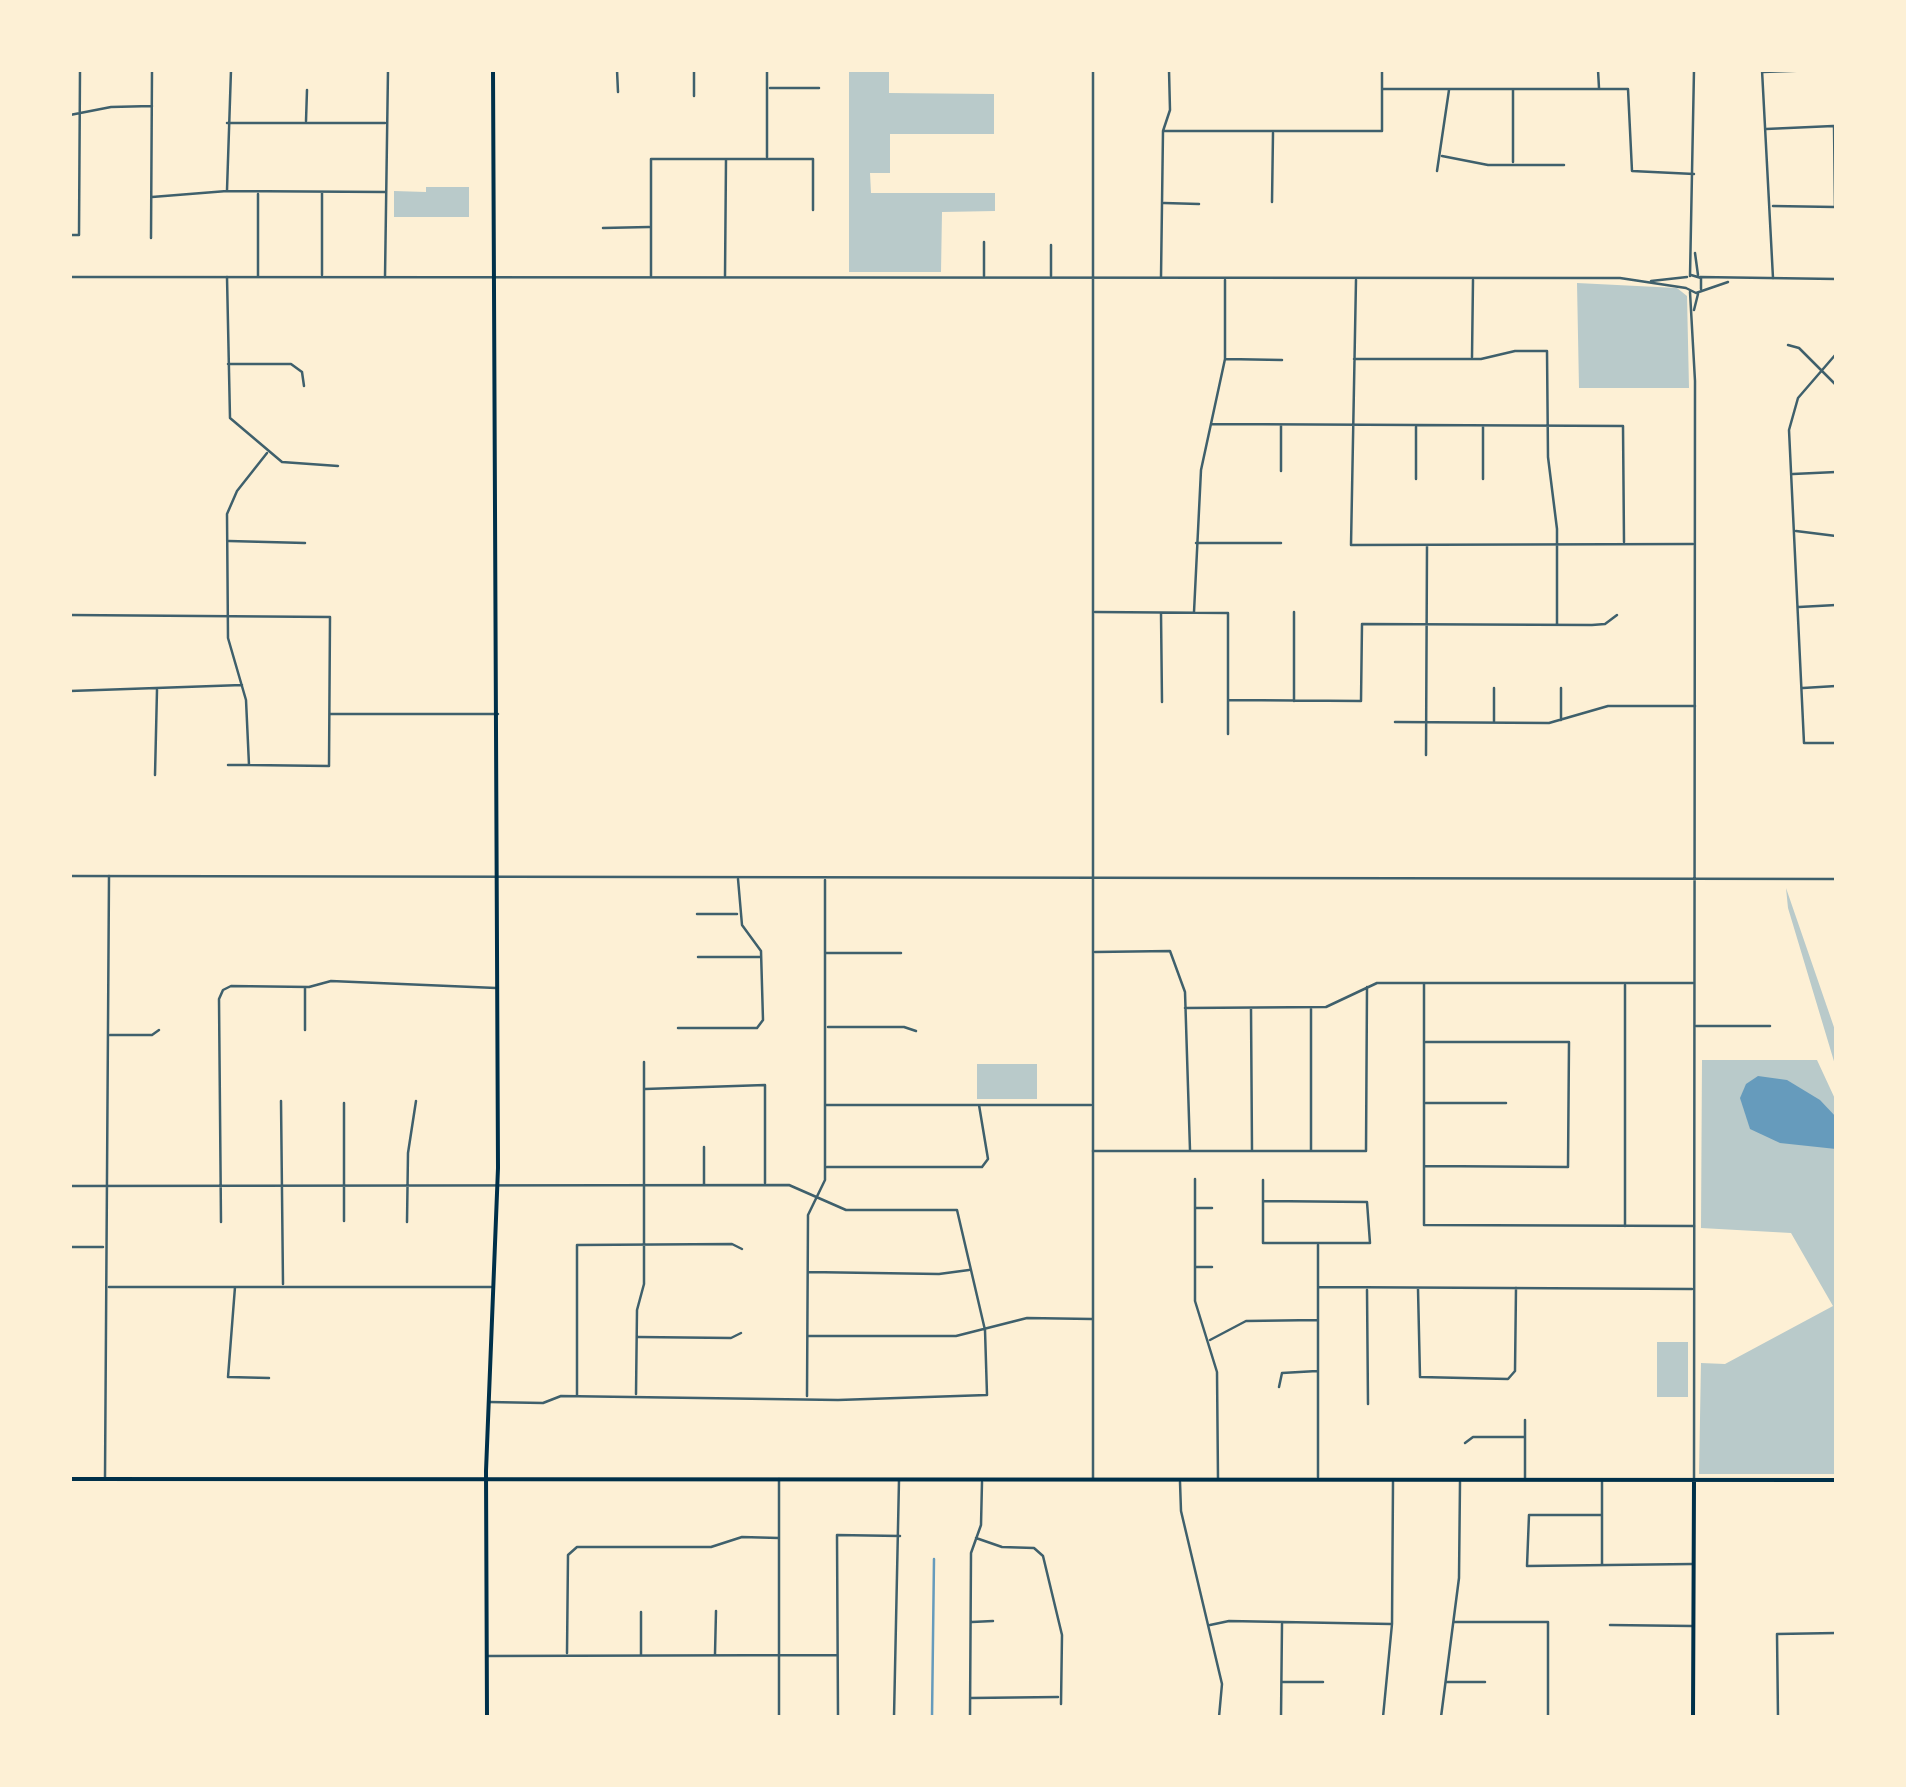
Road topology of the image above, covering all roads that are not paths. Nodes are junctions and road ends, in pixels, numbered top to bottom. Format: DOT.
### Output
graph roads {
  1 [pos="80,70"];
  2 [pos="152,70"];
  3 [pos="231,70"];
  4 [pos="388,70"];
  5 [pos="493,70"];
  6 [pos="617,70"];
  7 [pos="694,70"];
  8 [pos="767,70"];
  9 [pos="1093,70"];
  10 [pos="1170,70"];
  11 [pos="1382,70"];
  12 [pos="1598,70"];
  13 [pos="1694,70"];
  14 [pos="1818,70"];
  15 [pos="1762,71"];
  16 [pos="768,88"];
  17 [pos="819,88"];
  18 [pos="1382,89"];
  19 [pos="1448,89"];
  20 [pos="1513,89"];
  21 [pos="1598,89"];
  22 [pos="306,90"];
  23 [pos="618,92"];
  24 [pos="694,96"];
  25 [pos="152,106"];
  26 [pos="80,112"];
  27 [pos="70,115"];
  28 [pos="227,123"];
  29 [pos="306,123"];
  30 [pos="385,123"];
  31 [pos="1835,126"];
  32 [pos="1765,128"];
  33 [pos="1273,131"];
  34 [pos="1163,132"];
  35 [pos="1442,156"];
  36 [pos="726,159"];
  37 [pos="767,159"];
  38 [pos="1564,164"];
  39 [pos="1513,165"];
  40 [pos="1437,171"];
  41 [pos="1694,174"];
  42 [pos="227,191"];
  43 [pos="258,192"];
  44 [pos="322,192"];
  45 [pos="385,192"];
  46 [pos="152,197"];
  47 [pos="1272,202"];
  48 [pos="1163,203"];
  49 [pos="1199,204"];
  50 [pos="1771,206"];
  51 [pos="1836,207"];
  52 [pos="814,210"];
  53 [pos="650,227"];
  54 [pos="603,228"];
  55 [pos="70,235"];
  56 [pos="152,238"];
  57 [pos="984,242"];
  58 [pos="1051,245"];
  59 [pos="1694,247"];
  60 [pos="496,276"];
  61 [pos="651,276"];
  62 [pos="725,276"];
  63 [pos="70,277"];
  64 [pos="227,277"];
  65 [pos="258,277"];
  66 [pos="322,277"];
  67 [pos="385,277"];
  68 [pos="1689,277"];
  69 [pos="1699,277"];
  70 [pos="984,278"];
  71 [pos="1051,278"];
  72 [pos="1093,278"];
  73 [pos="1161,278"];
  74 [pos="1224,278"];
  75 [pos="1356,278"];
  76 [pos="1473,278"];
  77 [pos="1773,278"];
  78 [pos="1836,279"];
  79 [pos="1734,280"];
  80 [pos="1644,281"];
  81 [pos="1688,290"];
  82 [pos="1700,291"];
  83 [pos="1694,312"];
  84 [pos="1788,346"];
  85 [pos="1836,354"];
  86 [pos="1224,359"];
  87 [pos="1353,359"];
  88 [pos="1472,359"];
  89 [pos="1282,360"];
  90 [pos="227,364"];
  91 [pos="1822,372"];
  92 [pos="1836,385"];
  93 [pos="304,386"];
  94 [pos="1210,424"];
  95 [pos="1281,424"];
  96 [pos="1350,425"];
  97 [pos="1416,425"];
  98 [pos="1483,426"];
  99 [pos="1548,426"];
  100 [pos="267,453"];
  101 [pos="338,466"];
  102 [pos="1281,471"];
  103 [pos="1836,472"];
  104 [pos="1792,474"];
  105 [pos="1483,479"];
  106 [pos="1416,480"];
  107 [pos="1794,531"];
  108 [pos="1836,536"];
  109 [pos="227,541"];
  110 [pos="304,543"];
  111 [pos="1194,543"];
  112 [pos="1281,543"];
  113 [pos="1557,544"];
  114 [pos="1624,544"];
  115 [pos="1695,544"];
  116 [pos="1427,545"];
  117 [pos="1836,605"];
  118 [pos="1798,607"];
  119 [pos="1095,612"];
  120 [pos="1160,612"];
  121 [pos="1194,612"];
  122 [pos="1294,612"];
  123 [pos="70,614"];
  124 [pos="1617,616"];
  125 [pos="227,618"];
  126 [pos="1428,624"];
  127 [pos="1557,625"];
  128 [pos="242,684"];
  129 [pos="1836,686"];
  130 [pos="1494,688"];
  131 [pos="1561,688"];
  132 [pos="1802,688"];
  133 [pos="157,689"];
  134 [pos="70,691"];
  135 [pos="1228,700"];
  136 [pos="1294,701"];
  137 [pos="1162,702"];
  138 [pos="1694,706"];
  139 [pos="329,714"];
  140 [pos="498,714"];
  141 [pos="1395,722"];
  142 [pos="1426,722"];
  143 [pos="1561,722"];
  144 [pos="1494,723"];
  145 [pos="1228,734"];
  146 [pos="1836,743"];
  147 [pos="1426,755"];
  148 [pos="250,764"];
  149 [pos="228,765"];
  150 [pos="155,774"];
  151 [pos="70,876"];
  152 [pos="109,876"];
  153 [pos="498,877"];
  154 [pos="738,878"];
  155 [pos="825,878"];
  156 [pos="1694,878"];
  157 [pos="1094,879"];
  158 [pos="1836,879"];
  159 [pos="697,914"];
  160 [pos="739,914"];
  161 [pos="1093,952"];
  162 [pos="825,953"];
  163 [pos="901,953"];
  164 [pos="698,957"];
  165 [pos="762,957"];
  166 [pos="1424,983"];
  167 [pos="1625,983"];
  168 [pos="1694,983"];
  169 [pos="1367,985"];
  170 [pos="305,986"];
  171 [pos="498,988"];
  172 [pos="1311,1007"];
  173 [pos="1185,1008"];
  174 [pos="1250,1008"];
  175 [pos="825,1026"];
  176 [pos="1694,1026"];
  177 [pos="1770,1026"];
  178 [pos="678,1028"];
  179 [pos="159,1030"];
  180 [pos="305,1030"];
  181 [pos="916,1032"];
  182 [pos="108,1035"];
  183 [pos="1424,1042"];
  184 [pos="644,1062"];
  185 [pos="644,1088"];
  186 [pos="416,1100"];
  187 [pos="281,1101"];
  188 [pos="344,1103"];
  189 [pos="1424,1103"];
  190 [pos="1506,1104"];
  191 [pos="825,1105"];
  192 [pos="979,1105"];
  193 [pos="1092,1106"];
  194 [pos="704,1148"];
  195 [pos="1092,1151"];
  196 [pos="1190,1151"];
  197 [pos="1252,1151"];
  198 [pos="1312,1151"];
  199 [pos="825,1166"];
  200 [pos="1424,1166"];
  201 [pos="1195,1180"];
  202 [pos="1263,1180"];
  203 [pos="644,1185"];
  204 [pos="704,1185"];
  205 [pos="765,1185"];
  206 [pos="70,1186"];
  207 [pos="108,1186"];
  208 [pos="218,1186"];
  209 [pos="282,1186"];
  210 [pos="344,1186"];
  211 [pos="407,1186"];
  212 [pos="497,1186"];
  213 [pos="818,1197"];
  214 [pos="1263,1201"];
  215 [pos="1195,1208"];
  216 [pos="1212,1208"];
  217 [pos="344,1221"];
  218 [pos="221,1222"];
  219 [pos="407,1222"];
  220 [pos="1625,1226"];
  221 [pos="1694,1226"];
  222 [pos="1318,1243"];
  223 [pos="644,1244"];
  224 [pos="70,1246"];
  225 [pos="107,1247"];
  226 [pos="742,1248"];
  227 [pos="1195,1267"];
  228 [pos="1212,1267"];
  229 [pos="971,1270"];
  230 [pos="807,1272"];
  231 [pos="283,1285"];
  232 [pos="234,1286"];
  233 [pos="106,1287"];
  234 [pos="492,1287"];
  235 [pos="1318,1288"];
  236 [pos="1367,1288"];
  237 [pos="1418,1288"];
  238 [pos="1516,1288"];
  239 [pos="1694,1288"];
  240 [pos="1094,1319"];
  241 [pos="1318,1320"];
  242 [pos="985,1330"];
  243 [pos="741,1333"];
  244 [pos="806,1336"];
  245 [pos="636,1337"];
  246 [pos="1208,1341"];
  247 [pos="1318,1371"];
  248 [pos="268,1378"];
  249 [pos="1279,1387"];
  250 [pos="577,1396"];
  251 [pos="636,1396"];
  252 [pos="806,1396"];
  253 [pos="488,1402"];
  254 [pos="1368,1404"];
  255 [pos="1524,1420"];
  256 [pos="1525,1437"];
  257 [pos="1465,1443"];
  258 [pos="70,1478"];
  259 [pos="105,1478"];
  260 [pos="778,1479"];
  261 [pos="486,1480"];
  262 [pos="899,1480"];
  263 [pos="982,1480"];
  264 [pos="1092,1480"];
  265 [pos="1180,1480"];
  266 [pos="1218,1480"];
  267 [pos="1318,1480"];
  268 [pos="1393,1480"];
  269 [pos="1460,1480"];
  270 [pos="1526,1480"];
  271 [pos="1602,1480"];
  272 [pos="1694,1480"];
  273 [pos="1836,1480"];
  274 [pos="1602,1515"];
  275 [pos="900,1536"];
  276 [pos="778,1538"];
  277 [pos="976,1538"];
  278 [pos="1694,1564"];
  279 [pos="1602,1566"];
  280 [pos="716,1611"];
  281 [pos="641,1612"];
  282 [pos="1282,1620"];
  283 [pos="993,1621"];
  284 [pos="971,1622"];
  285 [pos="1453,1622"];
  286 [pos="1392,1624"];
  287 [pos="1610,1625"];
  288 [pos="1208,1626"];
  289 [pos="1694,1626"];
  290 [pos="1836,1633"];
  291 [pos="838,1655"];
  292 [pos="486,1656"];
  293 [pos="566,1656"];
  294 [pos="641,1656"];
  295 [pos="715,1656"];
  296 [pos="778,1656"];
  297 [pos="1281,1682"];
  298 [pos="1323,1682"];
  299 [pos="1445,1682"];
  300 [pos="1485,1682"];
  301 [pos="1061,1697"];
  302 [pos="970,1698"];
  303 [pos="1061,1704"];
  304 [pos="486,1717"];
  305 [pos="778,1717"];
  306 [pos="838,1717"];
  307 [pos="894,1717"];
  308 [pos="970,1717"];
  309 [pos="1219,1717"];
  310 [pos="1281,1717"];
  311 [pos="1384,1717"];
  312 [pos="1442,1717"];
  313 [pos="1548,1717"];
  314 [pos="1693,1717"];
  315 [pos="1778,1717"];
  1 -- 26 [label="street"];
  2 -- 25 [label="street"];
  3 -- 28 [label="street"];
  4 -- 30 [label="street"];
  5 -- 60 [label="main road"];
  6 -- 23 [label="street"];
  7 -- 24 [label="street"];
  8 -- 16 [label="street"];
  9 -- 72 [label="street"];
  10 -- 34 [label="street"];
  11 -- 18 [label="street"];
  12 -- 21 [label="street"];
  13 -- 41 [label="street"];
  14 -- 15 [label="street"];
  15 -- 32 [label="street"];
  16 -- 17 [label="street"];
  16 -- 37 [label="street"];
  18 -- 19 [label="street"];
  18 -- 33 [label="street"];
  19 -- 20 [label="street"];
  19 -- 35 [label="street"];
  20 -- 21 [label="street"];
  20 -- 39 [label="street"];
  21 -- 41 [label="street"];
  22 -- 29 [label="street"];
  25 -- 26 [label="street"];
  25 -- 46 [label="street"];
  26 -- 27 [label="street"];
  26 -- 55 [label="street"];
  28 -- 29 [label="street"];
  28 -- 42 [label="street"];
  29 -- 30 [label="street"];
  30 -- 45 [label="street"];
  31 -- 32 [label="street"];
  31 -- 51 [label="street"];
  32 -- 50 [label="street"];
  33 -- 34 [label="street"];
  33 -- 47 [label="street"];
  34 -- 48 [label="street"];
  35 -- 39 [label="street"];
  35 -- 40 [label="street"];
  36 -- 37 [label="street"];
  36 -- 53 [label="street"];
  36 -- 62 [label="street"];
  37 -- 52 [label="street"];
  38 -- 39 [label="street"];
  41 -- 59 [label="street"];
  42 -- 43 [label="street"];
  42 -- 46 [label="street"];
  43 -- 44 [label="street"];
  43 -- 65 [label="street"];
  44 -- 45 [label="street"];
  44 -- 66 [label="street"];
  45 -- 67 [label="street"];
  46 -- 56 [label="street"];
  48 -- 49 [label="street"];
  48 -- 73 [label="street"];
  50 -- 51 [label="street"];
  50 -- 77 [label="street"];
  53 -- 54 [label="street"];
  53 -- 61 [label="street"];
  57 -- 70 [label="street"];
  58 -- 71 [label="street"];
  59 -- 68 [label="street"];
  59 -- 69 [label="street"];
  60 -- 61 [label="street"];
  60 -- 67 [label="street"];
  60 -- 140 [label="main road"];
  61 -- 62 [label="street"];
  62 -- 70 [label="street"];
  63 -- 64 [label="street"];
  64 -- 65 [label="street"];
  64 -- 90 [label="street"];
  65 -- 66 [label="street"];
  66 -- 67 [label="street"];
  68 -- 69 [label="street"];
  68 -- 80 [label="street"];
  68 -- 81 [label="street"];
  69 -- 79 [label="street"];
  69 -- 82 [label="street"];
  70 -- 71 [label="street"];
  71 -- 72 [label="street"];
  72 -- 73 [label="street"];
  72 -- 119 [label="street"];
  73 -- 74 [label="street"];
  74 -- 75 [label="street"];
  74 -- 86 [label="street"];
  75 -- 76 [label="street"];
  75 -- 87 [label="street"];
  76 -- 80 [label="street"];
  76 -- 88 [label="street"];
  77 -- 78 [label="street"];
  77 -- 79 [label="street"];
  79 -- 82 [label="street"];
  80 -- 81 [label="street"];
  81 -- 82 [label="street"];
  81 -- 83 [label="street"];
  82 -- 83 [label="street"];
  83 -- 115 [label="street"];
  84 -- 91 [label="street"];
  85 -- 91 [label="street"];
  86 -- 89 [label="street"];
  86 -- 94 [label="street"];
  87 -- 88 [label="street"];
  87 -- 96 [label="street"];
  88 -- 99 [label="street"];
  90 -- 93 [label="street"];
  90 -- 100 [label="street"];
  91 -- 92 [label="street"];
  91 -- 104 [label="street"];
  94 -- 95 [label="street"];
  94 -- 111 [label="street"];
  95 -- 96 [label="street"];
  95 -- 102 [label="street"];
  96 -- 97 [label="street"];
  96 -- 116 [label="street"];
  97 -- 98 [label="street"];
  97 -- 106 [label="street"];
  98 -- 99 [label="street"];
  98 -- 105 [label="street"];
  99 -- 113 [label="street"];
  99 -- 114 [label="street"];
  100 -- 101 [label="street"];
  100 -- 109 [label="street"];
  103 -- 104 [label="street"];
  104 -- 107 [label="street"];
  107 -- 108 [label="street"];
  107 -- 118 [label="street"];
  109 -- 110 [label="street"];
  109 -- 125 [label="street"];
  111 -- 112 [label="street"];
  111 -- 121 [label="street"];
  113 -- 114 [label="street"];
  113 -- 116 [label="street"];
  113 -- 127 [label="street"];
  114 -- 115 [label="street"];
  115 -- 138 [label="street"];
  116 -- 126 [label="street"];
  117 -- 118 [label="street"];
  118 -- 132 [label="street"];
  119 -- 120 [label="street"];
  119 -- 157 [label="street"];
  120 -- 121 [label="street"];
  120 -- 137 [label="street"];
  121 -- 135 [label="street"];
  122 -- 136 [label="street"];
  123 -- 125 [label="street"];
  124 -- 127 [label="street"];
  125 -- 128 [label="street"];
  125 -- 139 [label="street"];
  126 -- 127 [label="street"];
  126 -- 136 [label="street"];
  126 -- 142 [label="street"];
  128 -- 133 [label="street"];
  128 -- 148 [label="street"];
  129 -- 132 [label="street"];
  130 -- 144 [label="street"];
  131 -- 143 [label="street"];
  132 -- 146 [label="street"];
  133 -- 134 [label="street"];
  133 -- 150 [label="street"];
  135 -- 136 [label="street"];
  135 -- 145 [label="street"];
  138 -- 143 [label="street"];
  138 -- 156 [label="street"];
  139 -- 140 [label="street"];
  139 -- 148 [label="street"];
  140 -- 153 [label="main road"];
  141 -- 142 [label="street"];
  142 -- 144 [label="street"];
  142 -- 147 [label="street"];
  143 -- 144 [label="street"];
  148 -- 149 [label="street"];
  151 -- 152 [label="street"];
  152 -- 153 [label="street"];
  152 -- 182 [label="street"];
  153 -- 154 [label="street"];
  153 -- 171 [label="main road"];
  154 -- 155 [label="street"];
  154 -- 160 [label="street"];
  155 -- 157 [label="street"];
  155 -- 162 [label="street"];
  156 -- 157 [label="street"];
  156 -- 158 [label="street"];
  156 -- 168 [label="street"];
  157 -- 161 [label="street"];
  159 -- 160 [label="street"];
  160 -- 165 [label="street"];
  161 -- 173 [label="street"];
  161 -- 193 [label="street"];
  162 -- 163 [label="street"];
  162 -- 175 [label="street"];
  164 -- 165 [label="street"];
  165 -- 178 [label="street"];
  166 -- 167 [label="street"];
  166 -- 169 [label="street"];
  166 -- 183 [label="street"];
  167 -- 168 [label="street"];
  167 -- 220 [label="street"];
  168 -- 176 [label="street"];
  169 -- 172 [label="street"];
  169 -- 198 [label="street"];
  170 -- 171 [label="street"];
  170 -- 180 [label="street"];
  170 -- 208 [label="street"];
  171 -- 212 [label="main road"];
  172 -- 174 [label="street"];
  172 -- 198 [label="street"];
  173 -- 174 [label="street"];
  173 -- 196 [label="street"];
  174 -- 197 [label="street"];
  175 -- 181 [label="street"];
  175 -- 191 [label="street"];
  176 -- 177 [label="street"];
  176 -- 221 [label="street"];
  179 -- 182 [label="street"];
  182 -- 207 [label="street"];
  183 -- 189 [label="street"];
  183 -- 200 [label="street"];
  184 -- 185 [label="street"];
  185 -- 203 [label="street"];
  185 -- 205 [label="street"];
  186 -- 211 [label="street"];
  187 -- 209 [label="street"];
  188 -- 210 [label="street"];
  189 -- 190 [label="street"];
  189 -- 200 [label="street"];
  191 -- 192 [label="street"];
  191 -- 199 [label="street"];
  192 -- 193 [label="street"];
  192 -- 199 [label="street"];
  193 -- 195 [label="street"];
  194 -- 204 [label="street"];
  195 -- 196 [label="street"];
  195 -- 240 [label="street"];
  196 -- 197 [label="street"];
  197 -- 198 [label="street"];
  199 -- 213 [label="street"];
  200 -- 220 [label="street"];
  201 -- 215 [label="street"];
  202 -- 214 [label="street"];
  203 -- 204 [label="street"];
  203 -- 212 [label="street"];
  203 -- 223 [label="street"];
  204 -- 205 [label="street"];
  205 -- 213 [label="street"];
  206 -- 207 [label="street"];
  207 -- 208 [label="street"];
  207 -- 225 [label="street"];
  208 -- 209 [label="street"];
  208 -- 218 [label="street"];
  209 -- 210 [label="street"];
  209 -- 231 [label="street"];
  210 -- 211 [label="street"];
  210 -- 217 [label="street"];
  211 -- 212 [label="street"];
  211 -- 219 [label="street"];
  212 -- 234 [label="main road"];
  213 -- 229 [label="street"];
  213 -- 230 [label="street"];
  214 -- 222 [label="street"];
  214 -- 222 [label="street"];
  215 -- 216 [label="street"];
  215 -- 227 [label="street"];
  220 -- 221 [label="street"];
  221 -- 239 [label="street"];
  222 -- 235 [label="street"];
  223 -- 226 [label="street"];
  223 -- 245 [label="street"];
  223 -- 250 [label="street"];
  224 -- 225 [label="street"];
  225 -- 233 [label="street"];
  227 -- 228 [label="street"];
  227 -- 246 [label="street"];
  229 -- 230 [label="street"];
  229 -- 242 [label="street"];
  230 -- 244 [label="street"];
  231 -- 232 [label="street"];
  231 -- 234 [label="street"];
  232 -- 233 [label="street"];
  232 -- 248 [label="street"];
  233 -- 259 [label="street"];
  234 -- 253 [label="main road"];
  235 -- 236 [label="street"];
  235 -- 241 [label="street"];
  236 -- 237 [label="street"];
  236 -- 254 [label="street"];
  237 -- 238 [label="street"];
  237 -- 238 [label="street"];
  238 -- 239 [label="street"];
  239 -- 272 [label="street"];
  240 -- 242 [label="street"];
  240 -- 264 [label="street"];
  241 -- 246 [label="street"];
  241 -- 247 [label="street"];
  242 -- 244 [label="street"];
  242 -- 252 [label="street"];
  243 -- 245 [label="street"];
  244 -- 252 [label="street"];
  245 -- 251 [label="street"];
  246 -- 266 [label="street"];
  247 -- 249 [label="street"];
  247 -- 267 [label="street"];
  250 -- 251 [label="street"];
  250 -- 253 [label="street"];
  251 -- 252 [label="street"];
  253 -- 261 [label="main road"];
  255 -- 256 [label="street"];
  256 -- 257 [label="street"];
  256 -- 270 [label="street"];
  258 -- 259 [label="main road"];
  259 -- 261 [label="main road"];
  260 -- 261 [label="main road"];
  260 -- 262 [label="main road"];
  260 -- 276 [label="street"];
  261 -- 292 [label="main road"];
  262 -- 263 [label="main road"];
  262 -- 275 [label="street"];
  263 -- 264 [label="main road"];
  263 -- 277 [label="street"];
  264 -- 265 [label="main road"];
  265 -- 266 [label="main road"];
  265 -- 288 [label="street"];
  266 -- 267 [label="main road"];
  267 -- 268 [label="main road"];
  268 -- 269 [label="main road"];
  268 -- 286 [label="street"];
  269 -- 270 [label="main road"];
  269 -- 285 [label="street"];
  270 -- 271 [label="main road"];
  271 -- 272 [label="main road"];
  271 -- 274 [label="street"];
  272 -- 273 [label="main road"];
  272 -- 278 [label="main road"];
  274 -- 279 [label="street"];
  274 -- 279 [label="street"];
  275 -- 291 [label="street"];
  275 -- 307 [label="street"];
  276 -- 293 [label="street"];
  276 -- 296 [label="street"];
  277 -- 284 [label="street"];
  277 -- 301 [label="street"];
  278 -- 279 [label="street"];
  278 -- 289 [label="main road"];
  280 -- 295 [label="street"];
  281 -- 294 [label="street"];
  282 -- 286 [label="street"];
  282 -- 288 [label="street"];
  282 -- 297 [label="street"];
  283 -- 284 [label="street"];
  284 -- 302 [label="street"];
  285 -- 299 [label="street"];
  285 -- 313 [label="street"];
  286 -- 311 [label="street"];
  287 -- 289 [label="street"];
  288 -- 309 [label="street"];
  289 -- 314 [label="main road"];
  290 -- 315 [label="street"];
  291 -- 296 [label="street"];
  291 -- 306 [label="street"];
  292 -- 293 [label="street"];
  292 -- 304 [label="main road"];
  293 -- 294 [label="street"];
  294 -- 295 [label="street"];
  295 -- 296 [label="street"];
  296 -- 305 [label="street"];
  297 -- 298 [label="street"];
  297 -- 310 [label="street"];
  299 -- 300 [label="street"];
  299 -- 312 [label="street"];
  301 -- 302 [label="street"];
  301 -- 303 [label="street"];
  302 -- 308 [label="street"];
}
